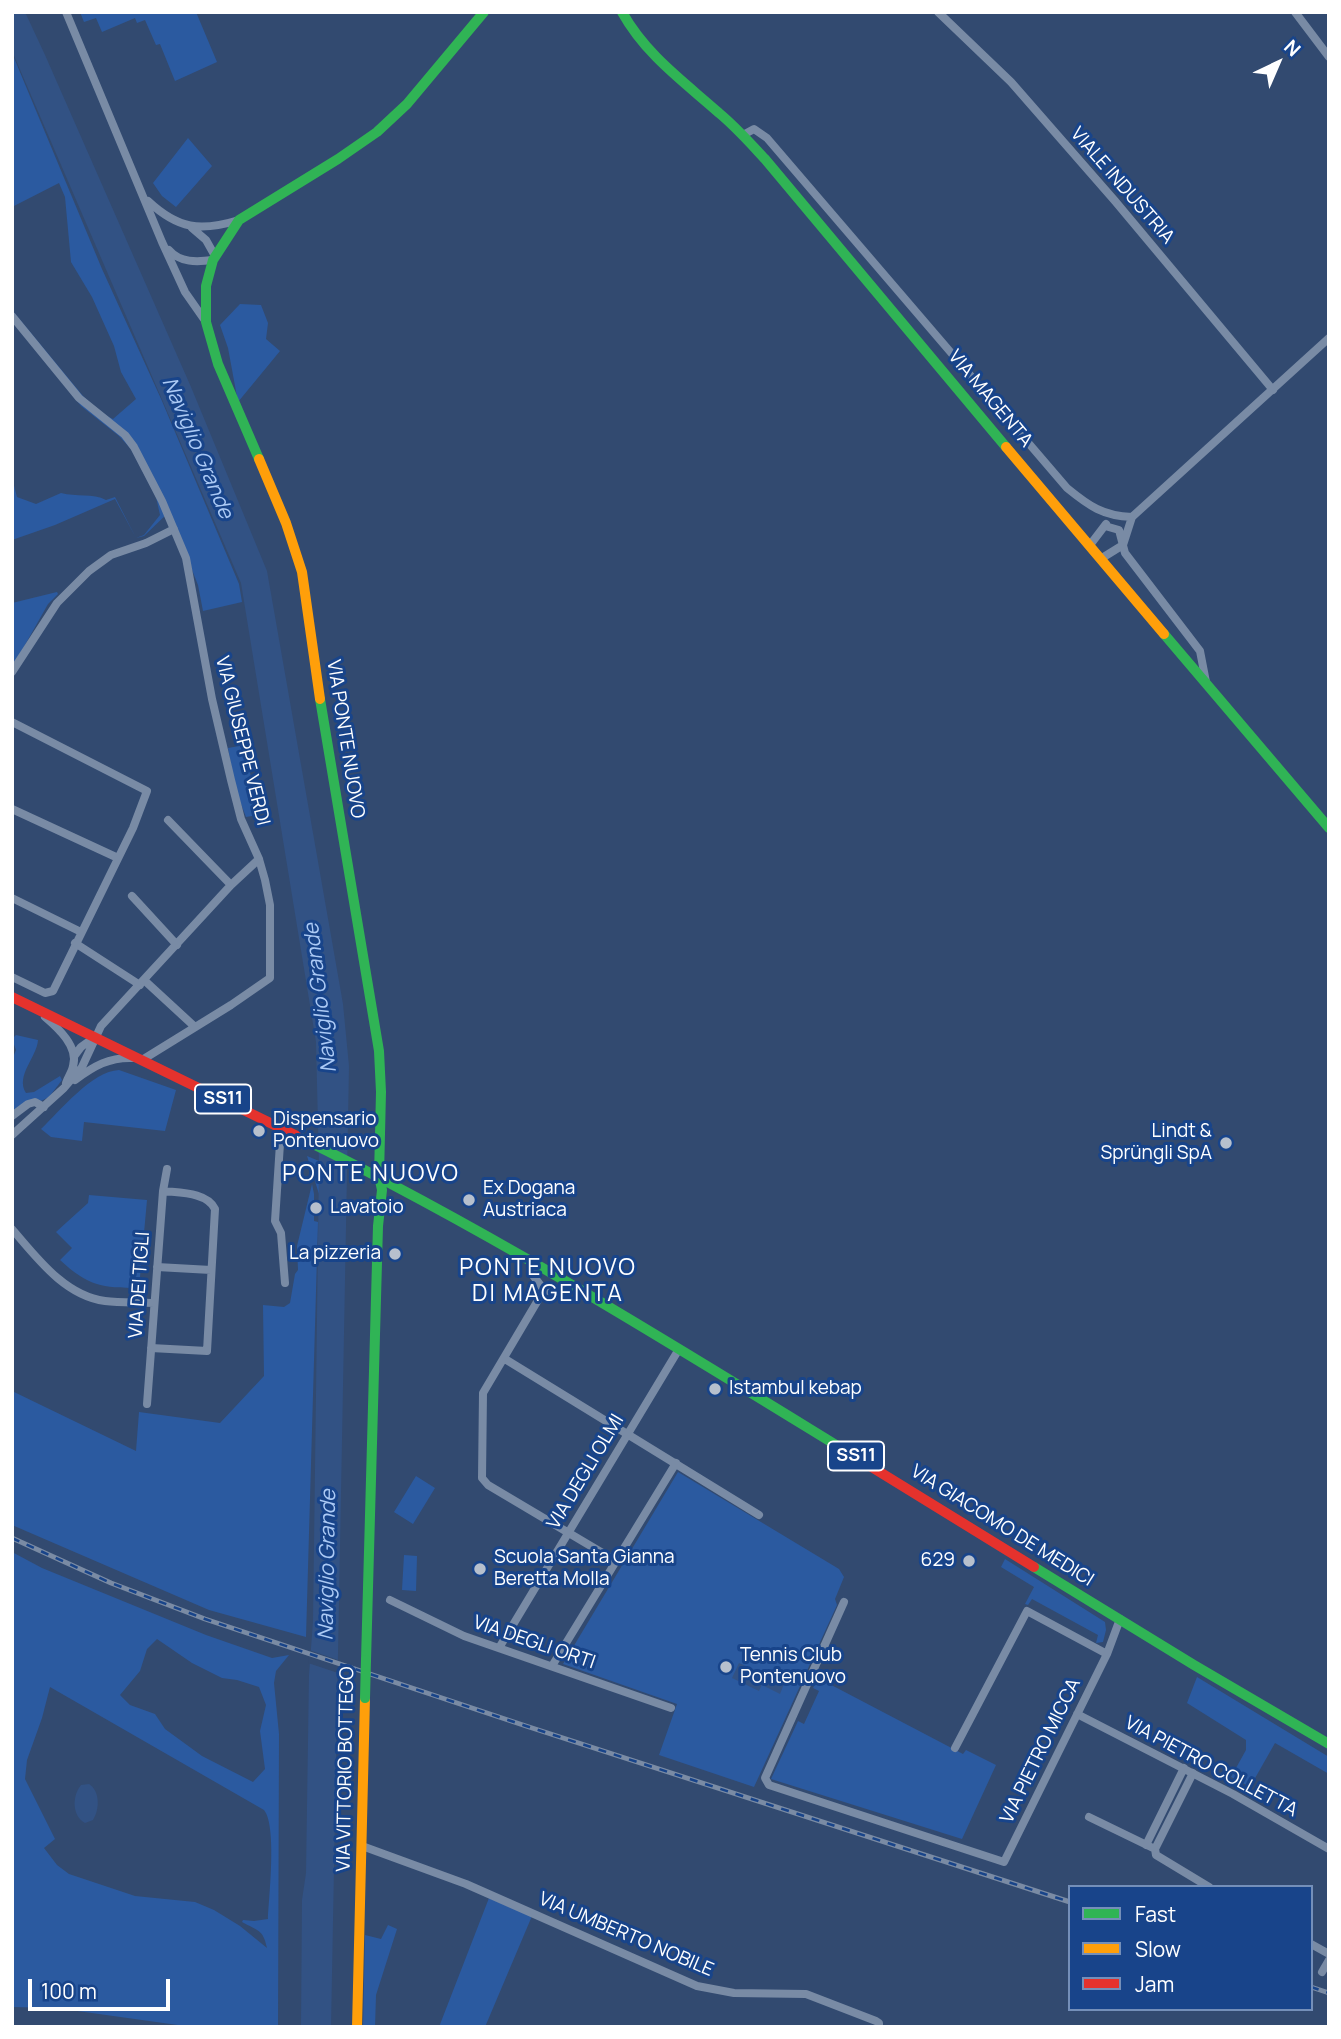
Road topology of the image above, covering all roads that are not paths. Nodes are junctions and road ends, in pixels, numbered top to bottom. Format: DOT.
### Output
graph roads {
  1 [pos="66,12"];
  2 [pos="484,12"];
  3 [pos="622,12"];
  4 [pos="938,12"];
  5 [pos="1295,12"];
  6 [pos="1329,57"];
  7 [pos="743,135"];
  8 [pos="146,199"];
  9 [pos="239,220"];
  10 [pos="186,225"];
  11 [pos="162,242"];
  12 [pos="214,258"];
  13 [pos="12,316"];
  14 [pos="206,322"];
  15 [pos="1329,338"];
  16 [pos="1273,390"];
  17 [pos="1113,517"];
  18 [pos="1132,517"];
  19 [pos="1105,526"];
  20 [pos="174,529"];
  21 [pos="1090,545"];
  22 [pos="1123,545"];
  23 [pos="1102,558"];
  24 [pos="12,672"];
  25 [pos="1208,688"];
  26 [pos="12,722"];
  27 [pos="12,809"];
  28 [pos="168,820"];
  29 [pos="1329,828"];
  30 [pos="118,858"];
  31 [pos="259,859"];
  32 [pos="231,885"];
  33 [pos="132,897"];
  34 [pos="12,898"];
  35 [pos="80,932"];
  36 [pos="75,943"];
  37 [pos="177,944"];
  38 [pos="12,977"];
  39 [pos="142,982"];
  40 [pos="12,997"];
  41 [pos="28,1005"];
  42 [pos="195,1027"];
  43 [pos="95,1037"];
  44 [pos="75,1055"];
  45 [pos="141,1059"];
  46 [pos="64,1088"];
  47 [pos="44,1107"];
  48 [pos="12,1116"];
  49 [pos="281,1128"];
  50 [pos="12,1135"];
  51 [pos="167,1169"];
  52 [pos="379,1176"];
  53 [pos="163,1191"];
  54 [pos="12,1230"];
  55 [pos="537,1264"];
  56 [pos="157,1267"];
  57 [pos="211,1270"];
  58 [pos="568,1282"];
  59 [pos="285,1283"];
  60 [pos="544,1290"];
  61 [pos="154,1303"];
  62 [pos="151,1348"];
  63 [pos="679,1349"];
  64 [pos="505,1359"];
  65 [pos="147,1404"];
  66 [pos="628,1434"];
  67 [pos="676,1463"];
  68 [pos="759,1515"];
  69 [pos="567,1533"];
  70 [pos="616,1561"];
  71 [pos="390,1600"];
  72 [pos="844,1602"];
  73 [pos="1120,1619"];
  74 [pos="499,1648"];
  75 [pos="1107,1654"];
  76 [pos="552,1666"];
  77 [pos="671,1708"];
  78 [pos="1077,1714"];
  79 [pos="1329,1744"];
  80 [pos="955,1748"];
  81 [pos="1184,1768"];
  82 [pos="1193,1773"];
  83 [pos="1088,1817"];
  84 [pos="1146,1845"];
  85 [pos="362,1846"];
  86 [pos="1155,1849"];
  87 [pos="1329,1849"];
  88 [pos="1206,1885"];
  89 [pos="1313,1945"];
  90 [pos="1329,1954"];
  91 [pos="1329,1960"];
  92 [pos="1322,1972"];
  93 [pos="357,2027"];
  94 [pos="878,2027"];
  1 -- 8 [label="street, VIA PONTE NUOVO"];
  2 -- 9 [label="street"];
  3 -- 7 [label="street, VIA MAGENTA"];
  4 -- 16 [label="street, VIALE INDUSTRIA"];
  5 -- 6 [label="street"];
  7 -- 17 [label="street, VIA MAGENTA"];
  7 -- 21 [label="street, VIA MAGENTA"];
  8 -- 10 [label="street, VIA PONTE NUOVO"];
  8 -- 11 [label="street, VIA PONTE NUOVO"];
  9 -- 10 [label="street, VIA PONTE NUOVO"];
  9 -- 12 [label="street, VIA PONTE NUOVO"];
  10 -- 12 [label="street, VIA PONTE NUOVO"];
  11 -- 12 [label="street"];
  11 -- 14 [label="street, VIA PONTE NUOVO"];
  12 -- 14 [label="street, VIA PONTE NUOVO"];
  13 -- 20 [label="street, VIA GIUSEPPE VERDI"];
  14 -- 52 [label="street, VIA PONTE NUOVO"];
  15 -- 16 [label="street"];
  16 -- 18 [label="street"];
  17 -- 18 [label="street"];
  17 -- 19 [label="street"];
  18 -- 22 [label="street"];
  19 -- 21 [label="street"];
  19 -- 22 [label="street, VIA MAGENTA"];
  20 -- 24 [label="street"];
  20 -- 31 [label="street, VIA GIUSEPPE VERDI"];
  21 -- 23 [label="street, VIA MAGENTA"];
  22 -- 23 [label="street"];
  22 -- 25 [label="street, VIA MAGENTA"];
  23 -- 25 [label="street, VIA MAGENTA"];
  25 -- 29 [label="street, VIA MAGENTA"];
  26 -- 30 [label="street"];
  27 -- 30 [label="street"];
  28 -- 32 [label="street"];
  30 -- 35 [label="street"];
  31 -- 32 [label="street"];
  31 -- 42 [label="street, VIA GIUSEPPE VERDI"];
  32 -- 37 [label="street"];
  33 -- 37 [label="street"];
  34 -- 35 [label="street"];
  35 -- 36 [label="street"];
  36 -- 38 [label="street"];
  36 -- 39 [label="street"];
  37 -- 39 [label="street"];
  39 -- 42 [label="street"];
  39 -- 43 [label="street"];
  40 -- 41 [label="street, SS11"];
  41 -- 43 [label="street, SS11"];
  41 -- 44 [label="street"];
  42 -- 45 [label="street, VIA GIUSEPPE VERDI"];
  43 -- 44 [label="street"];
  43 -- 45 [label="street, SS11"];
  43 -- 46 [label="street"];
  44 -- 46 [label="street"];
  45 -- 46 [label="street"];
  45 -- 49 [label="street, SS11"];
  46 -- 47 [label="street"];
  47 -- 48 [label="street"];
  47 -- 50 [label="street"];
  49 -- 52 [label="street, VIA GIACOMO DE MEDICI / SS11"];
  49 -- 59 [label="street"];
  51 -- 53 [label="street, VIA DEI TIGLI"];
  52 -- 55 [label="street, VIA GIACOMO DE MEDICI / SS11"];
  52 -- 85 [label="street, VIA VITTORIO BOTTEGO, bridge"];
  53 -- 56 [label="street, VIA DEI TIGLI"];
  53 -- 57 [label="street"];
  54 -- 61 [label="street"];
  55 -- 58 [label="street, VIA GIACOMO DE MEDICI / SS11"];
  55 -- 60 [label="street"];
  56 -- 57 [label="street"];
  56 -- 61 [label="street, VIA DEI TIGLI"];
  57 -- 62 [label="street"];
  58 -- 60 [label="street"];
  58 -- 63 [label="street, VIA GIACOMO DE MEDICI / SS11"];
  60 -- 64 [label="street"];
  61 -- 62 [label="street, VIA DEI TIGLI"];
  62 -- 65 [label="street, VIA DEI TIGLI"];
  63 -- 66 [label="street, VIA DEGLI OLMI"];
  63 -- 73 [label="street, VIA GIACOMO DE MEDICI / SS11"];
  64 -- 66 [label="street"];
  64 -- 69 [label="street"];
  66 -- 67 [label="street"];
  66 -- 69 [label="street, VIA DEGLI OLMI"];
  67 -- 68 [label="street"];
  67 -- 70 [label="street"];
  69 -- 70 [label="street"];
  69 -- 74 [label="street, VIA DEGLI OLMI"];
  70 -- 76 [label="street"];
  71 -- 74 [label="street, VIA DEGLI ORTI"];
  72 -- 78 [label="street, VIA PIETRO MICCA"];
  73 -- 75 [label="street, VIA PIETRO MICCA"];
  73 -- 79 [label="street, VIA GIACOMO DE MEDICI / SS11"];
  74 -- 76 [label="street, VIA DEGLI ORTI"];
  75 -- 78 [label="street, VIA PIETRO MICCA"];
  75 -- 80 [label="street"];
  76 -- 77 [label="street, VIA DEGLI ORTI"];
  78 -- 81 [label="street, VIA PIETRO COLLETTA"];
  81 -- 82 [label="street, VIA PIETRO COLLETTA"];
  81 -- 84 [label="street"];
  82 -- 86 [label="street"];
  82 -- 87 [label="street, VIA PIETRO COLLETTA"];
  83 -- 84 [label="street"];
  84 -- 86 [label="street"];
  85 -- 93 [label="street, VIA VITTORIO BOTTEGO"];
  85 -- 94 [label="street, VIA UMBERTO NOBILE"];
  86 -- 88 [label="street"];
  89 -- 90 [label="street"];
  91 -- 92 [label="street"];
}
